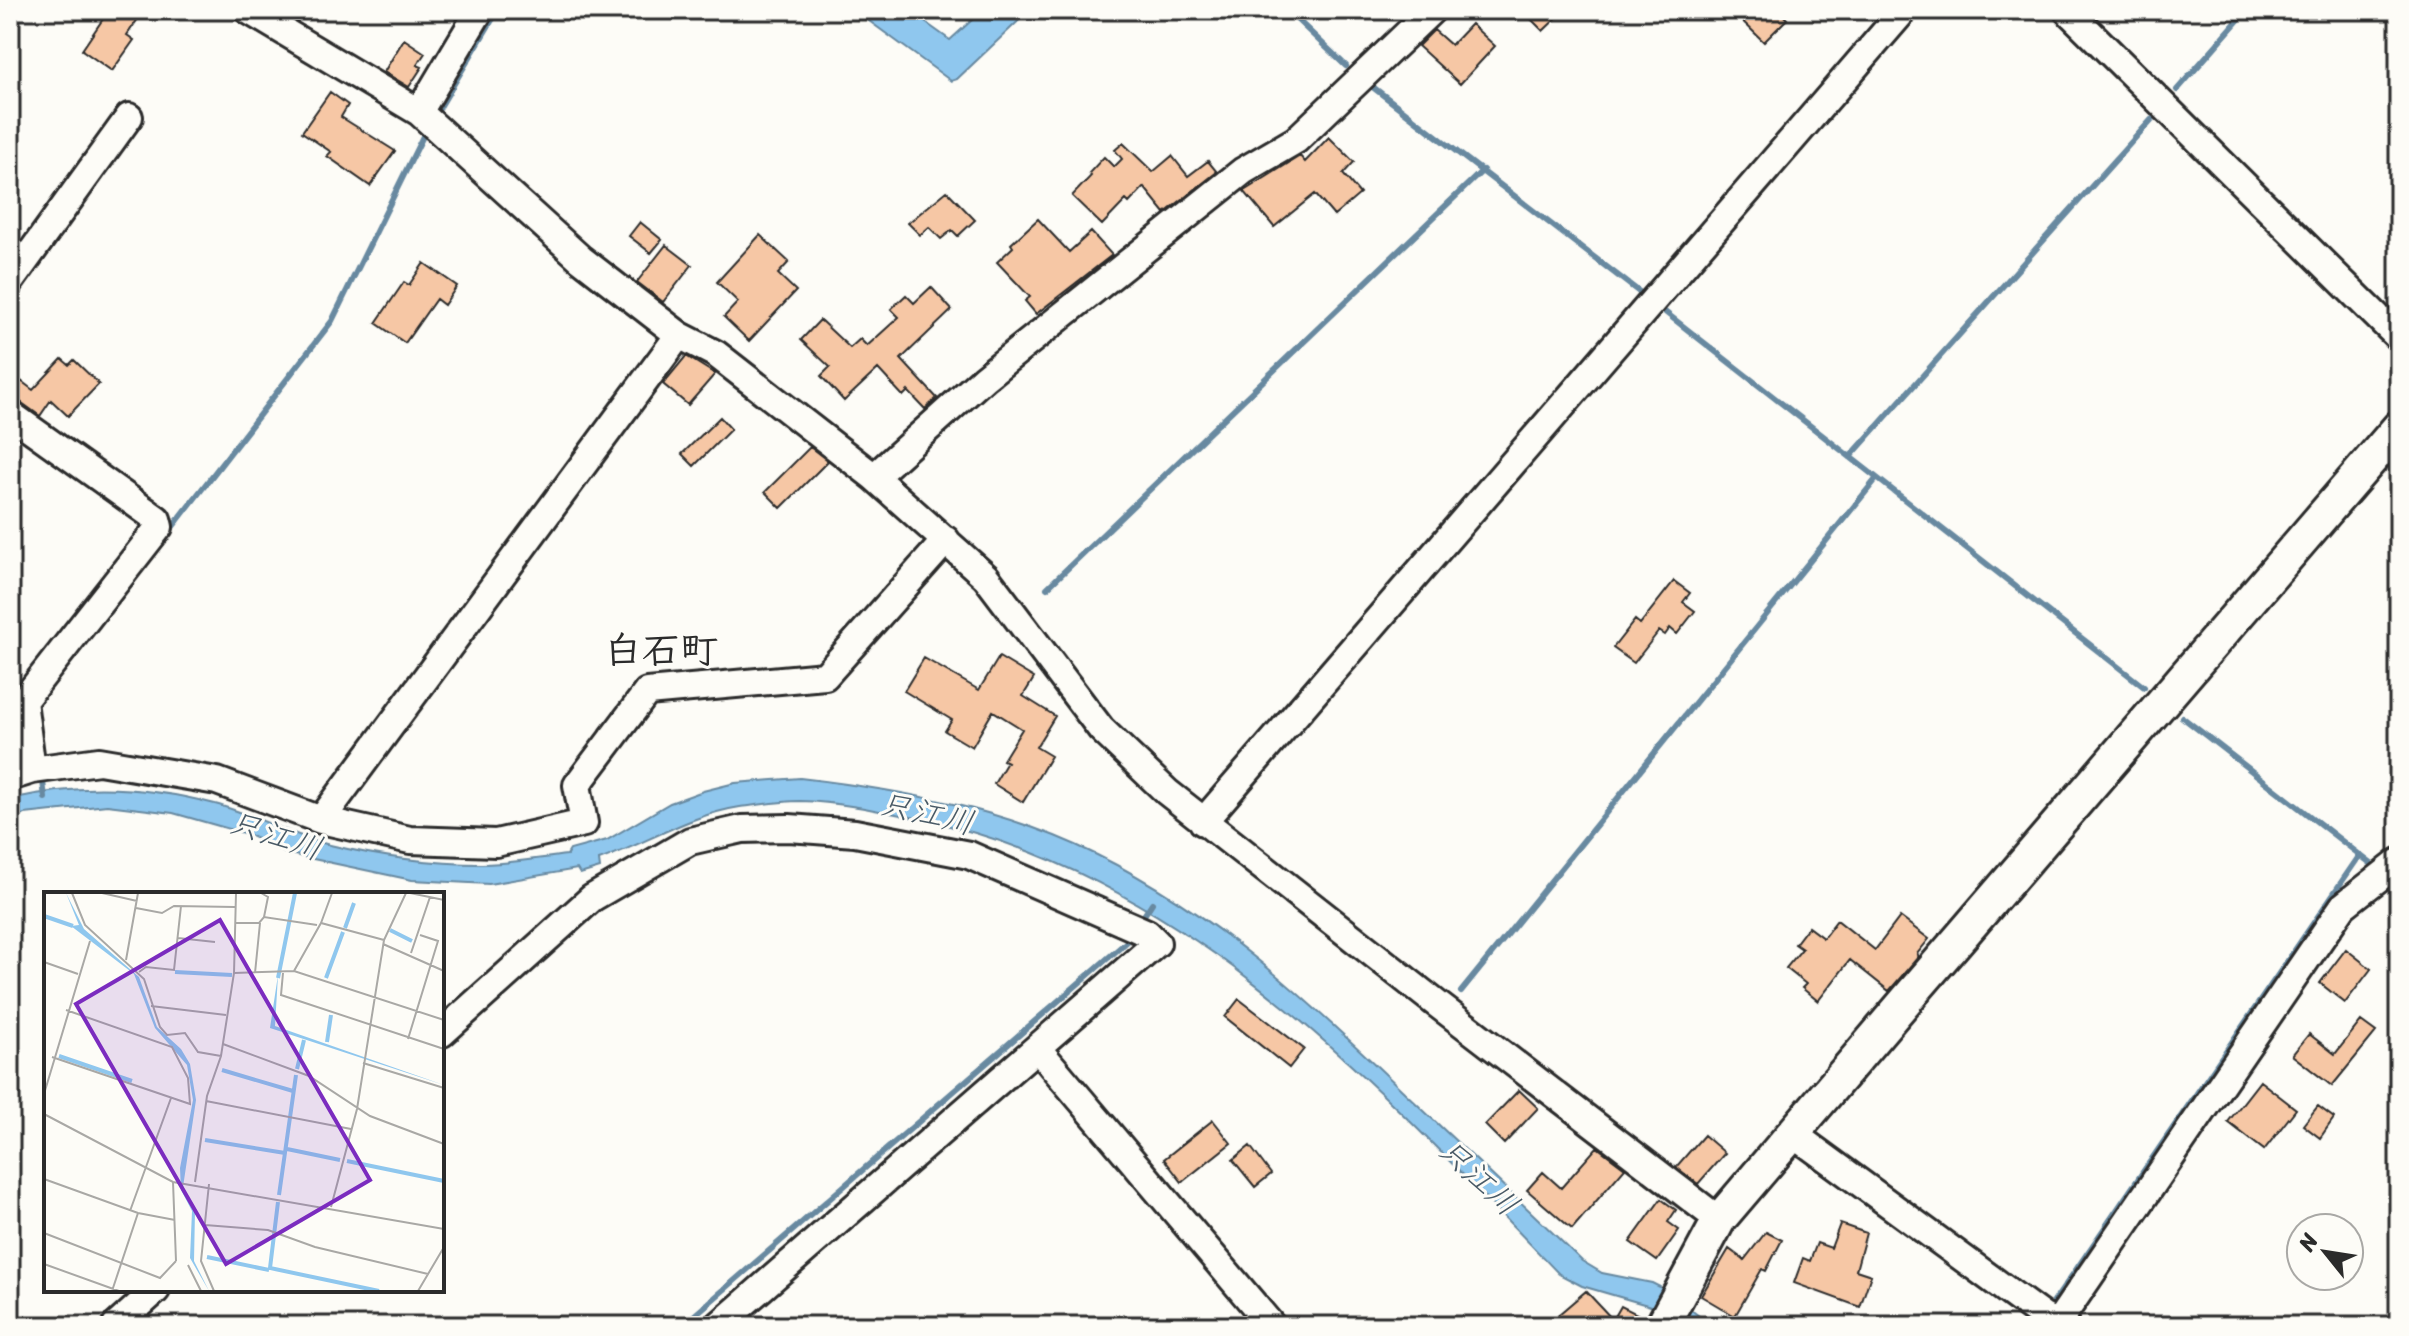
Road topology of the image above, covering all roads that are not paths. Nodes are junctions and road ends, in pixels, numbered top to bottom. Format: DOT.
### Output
graph roads {
  1 [pos="248,10"];
  2 [pos="480,10"];
  3 [pos="1432,10"];
  4 [pos="1904,10"];
  5 [pos="2067,10"];
  6 [pos="129,117"];
  7 [pos="427,119"];
  8 [pos="10,282"];
  9 [pos="679,335"];
  10 [pos="2399,338"];
  11 [pos="10,414"];
  12 [pos="2399,427"];
  13 [pos="874,477"];
  14 [pos="946,540"];
  15 [pos="21,773"];
  16 [pos="321,820"];
  17 [pos="1203,822"];
  18 [pos="2389,871"];
  19 [pos="444,1031"];
  20 [pos="1037,1048"];
  21 [pos="1792,1133"];
  22 [pos="1719,1220"];
  23 [pos="154,1292"];
  24 [pos="2058,1325"];
  25 [pos="116,1326"];
  26 [pos="718,1326"];
  27 [pos="1272,1326"];
  28 [pos="1662,1326"];
  1 -- 7 [label="street"];
  2 -- 7 [label="street"];
  3 -- 13 [label="street"];
  4 -- 17 [label="street"];
  5 -- 10 [label="street"];
  6 -- 8 [label="street"];
  7 -- 9 [label="street"];
  9 -- 13 [label="street"];
  9 -- 16 [label="street"];
  11 -- 15 [label="street"];
  12 -- 21 [label="street"];
  13 -- 14 [label="street"];
  14 -- 16 [label="street"];
  14 -- 17 [label="street"];
  15 -- 16 [label="street"];
  17 -- 22 [label="street"];
  18 -- 24 [label="street"];
  19 -- 20 [label="street"];
  20 -- 26 [label="street"];
  20 -- 27 [label="street"];
  21 -- 22 [label="street"];
  21 -- 24 [label="street"];
  22 -- 28 [label="street"];
  23 -- 25 [label="street"];
}
